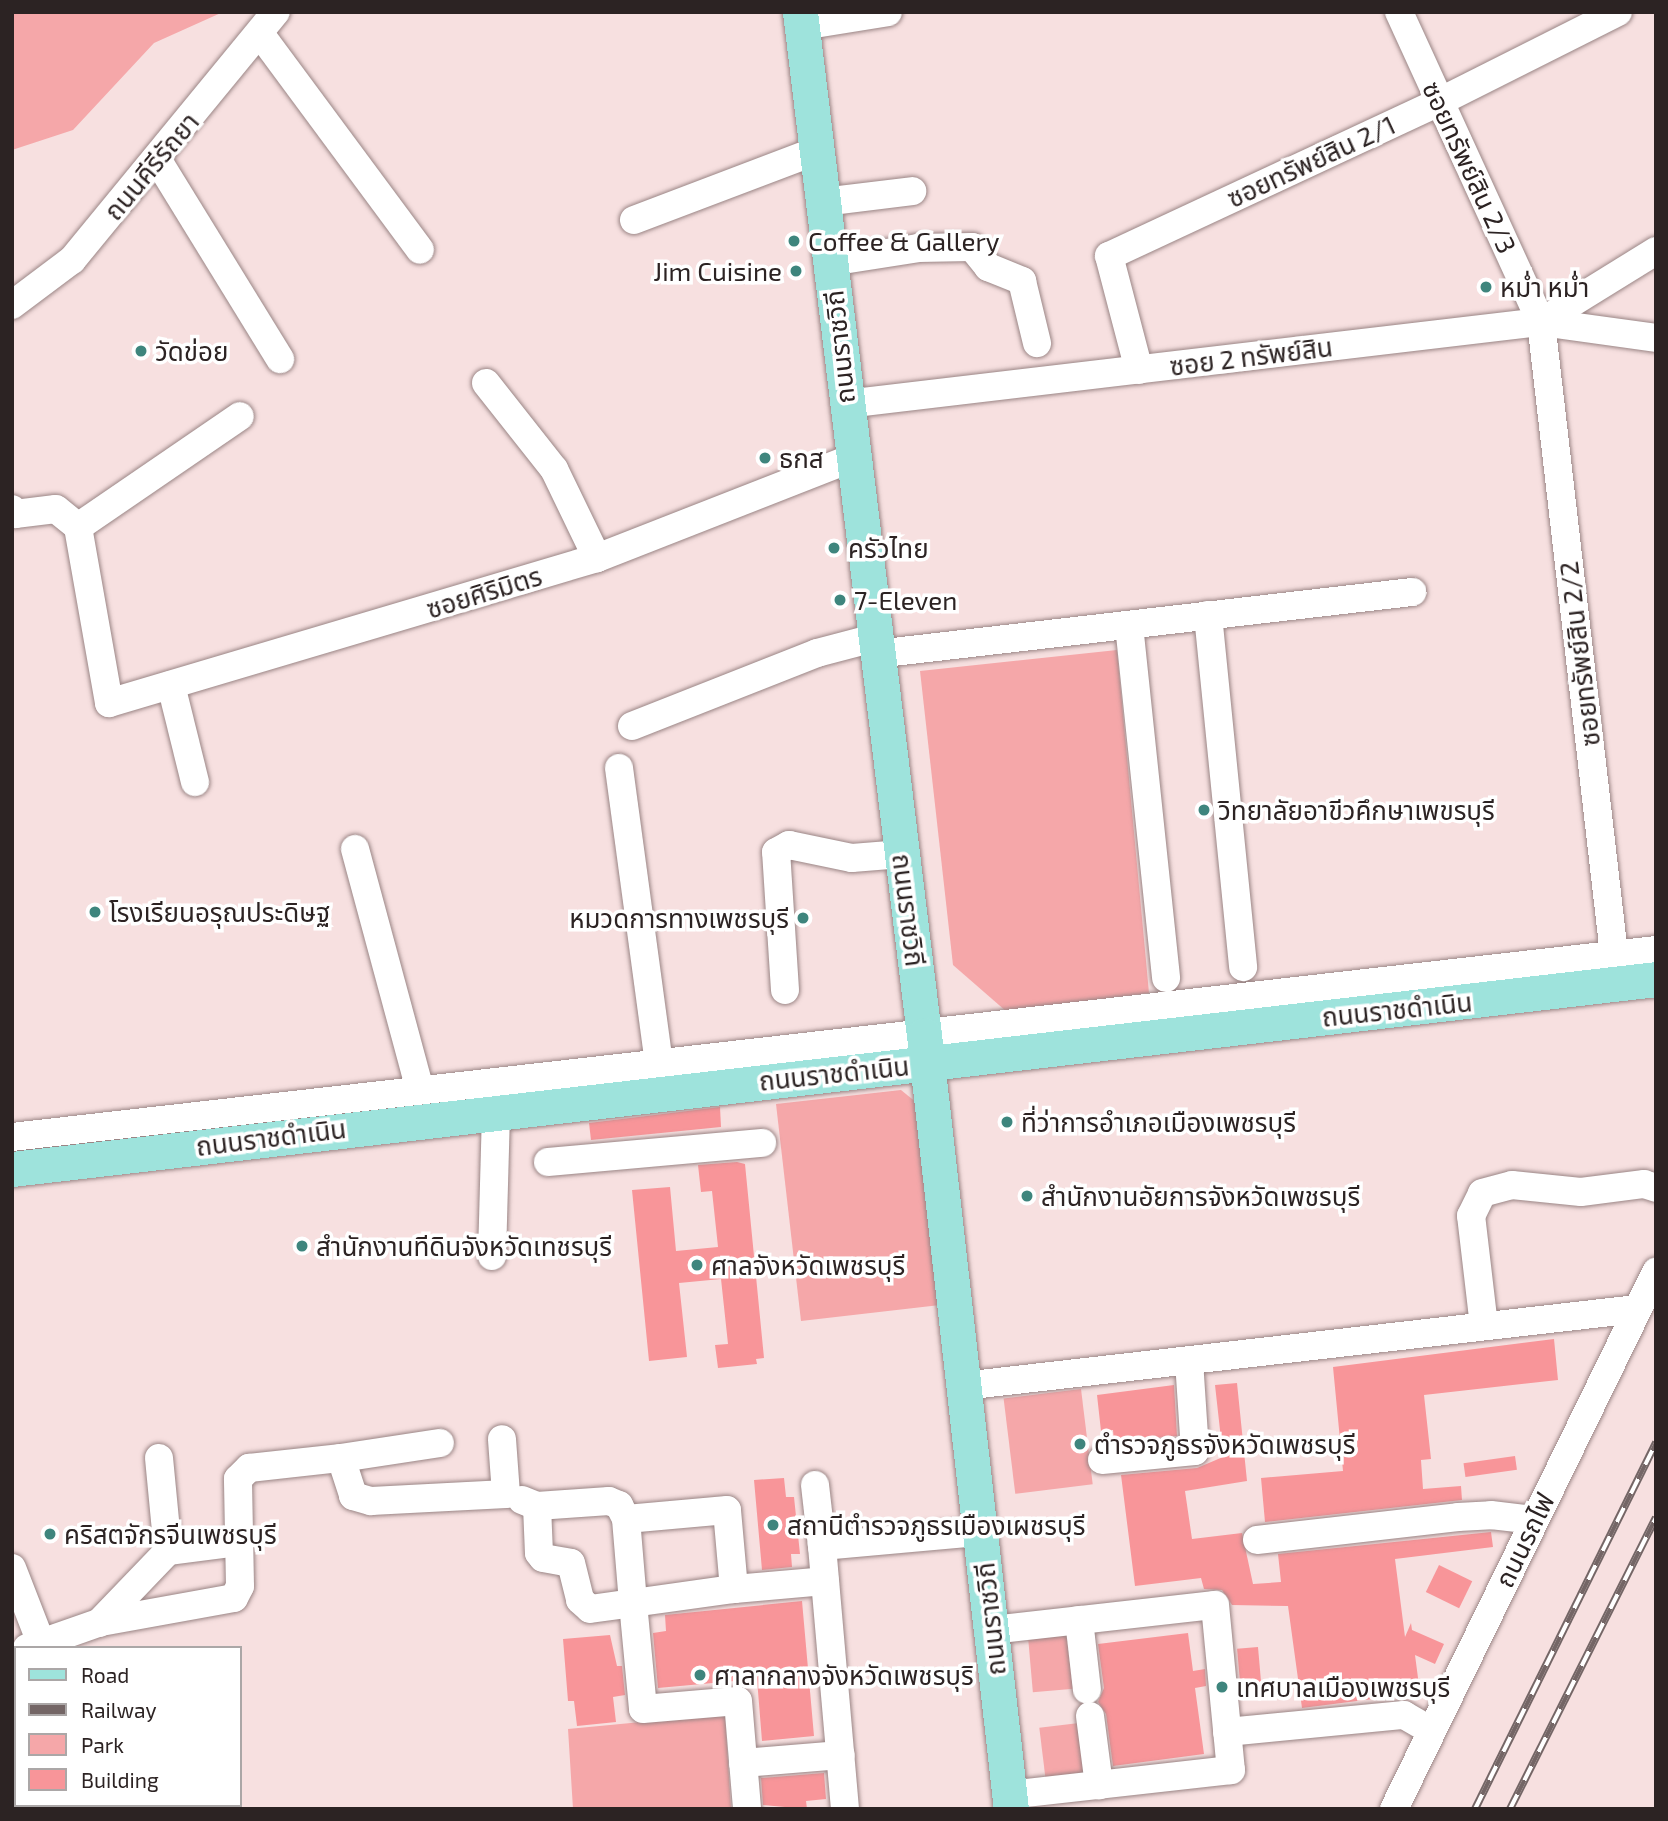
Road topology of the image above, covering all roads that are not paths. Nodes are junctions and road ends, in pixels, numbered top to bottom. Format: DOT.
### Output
graph roads {
  1 [pos="888,12"];
  2 [pos="1399,12"];
  3 [pos="1618,12"];
  4 [pos="801,19"];
  5 [pos="269,23"];
  6 [pos="1441,101"];
  7 [pos="818,150"];
  8 [pos="157,159"];
  9 [pos="912,191"];
  10 [pos="823,202"];
  11 [pos="634,220"];
  12 [pos="420,250"];
  13 [pos="1656,251"];
  14 [pos="830,262"];
  15 [pos="12,304"];
  16 [pos="1541,322"];
  17 [pos="1656,338"];
  18 [pos="1037,343"];
  19 [pos="280,359"];
  20 [pos="1139,370"];
  21 [pos="486,383"];
  22 [pos="846,404"];
  23 [pos="240,415"];
  24 [pos="852,458"];
  25 [pos="12,509"];
  26 [pos="78,527"];
  27 [pos="597,558"];
  28 [pos="1412,592"];
  29 [pos="1208,615"];
  30 [pos="1129,625"];
  31 [pos="875,646"];
  32 [pos="171,685"];
  33 [pos="632,726"];
  34 [pos="619,768"];
  35 [pos="195,782"];
  36 [pos="355,849"];
  37 [pos="902,854"];
  38 [pos="1656,950"];
  39 [pos="1243,967"];
  40 [pos="1615,970"];
  41 [pos="1166,978"];
  42 [pos="1656,979"];
  43 [pos="785,990"];
  44 [pos="925,1049"];
  45 [pos="674,1073"];
  46 [pos="420,1090"];
  47 [pos="496,1113"];
  48 [pos="298,1119"];
  49 [pos="762,1143"];
  50 [pos="16,1152"];
  51 [pos="548,1162"];
  52 [pos="1656,1188"];
  53 [pos="492,1256"];
  54 [pos="1656,1272"];
  55 [pos="1637,1309"];
  56 [pos="1484,1326"];
  57 [pos="1189,1360"];
  58 [pos="964,1386"];
  59 [pos="502,1439"];
  60 [pos="439,1443"];
  61 [pos="159,1458"];
  62 [pos="341,1458"];
  63 [pos="1102,1460"];
  64 [pos="815,1485"];
  65 [pos="506,1494"];
  66 [pos="537,1506"];
  67 [pos="626,1519"];
  68 [pos="1533,1520"];
  69 [pos="980,1532"];
  70 [pos="1257,1540"];
  71 [pos="239,1542"];
  72 [pos="822,1546"];
  73 [pos="168,1550"];
  74 [pos="12,1568"];
  75 [pos="825,1581"];
  76 [pos="734,1589"];
  77 [pos="633,1603"];
  78 [pos="1079,1620"];
  79 [pos="99,1622"];
  80 [pos="991,1630"];
  81 [pos="27,1646"];
  82 [pos="36,1646"];
  83 [pos="1432,1731"];
  84 [pos="1227,1732"];
  85 [pos="841,1755"];
  86 [pos="743,1763"];
  87 [pos="1098,1785"];
  88 [pos="1010,1802"];
  89 [pos="747,1809"];
  90 [pos="845,1809"];
  91 [pos="1394,1809"];
  1 -- 4 [label="street"];
  2 -- 6 [label="street, ซอยทรัพย์สิน 2/3"];
  3 -- 6 [label="street, ซอยทรัพย์สิน 2/1"];
  4 -- 7 [label="main road, ถนนราชวิถี"];
  5 -- 8 [label="street, ถนนคีรีรัถยา"];
  5 -- 12 [label="street"];
  6 -- 16 [label="street, ซอยทรัพย์สิน 2/3"];
  6 -- 20 [label="street, ซอยทรัพย์สิน 2/1"];
  7 -- 10 [label="main road, ถนนราชวิถี"];
  7 -- 11 [label="street"];
  8 -- 15 [label="street, ถนนคีรีรัถยา"];
  8 -- 19 [label="street"];
  9 -- 10 [label="street"];
  10 -- 14 [label="main road, ถนนราชวิถี"];
  13 -- 16 [label="street"];
  14 -- 18 [label="street"];
  14 -- 22 [label="main road, ถนนราชวิถี"];
  16 -- 17 [label="street, ซอย 2 ทรัพย์สิน"];
  16 -- 20 [label="street, ซอย 2 ทรัพย์สิน"];
  16 -- 40 [label="street, ซอยทรัพย์สิน 2/2"];
  20 -- 22 [label="street, ซอย 2 ทรัพย์สิน"];
  21 -- 27 [label="street"];
  22 -- 24 [label="main road, ถนนราชวิถี"];
  23 -- 26 [label="street"];
  24 -- 27 [label="street, ซอยศิริมิตร"];
  24 -- 31 [label="main road, ถนนราชวิถี"];
  25 -- 26 [label="street"];
  26 -- 32 [label="street, ซอยศิริมิตร"];
  27 -- 32 [label="street, ซอยศิริมิตร"];
  28 -- 29 [label="street"];
  29 -- 30 [label="street"];
  29 -- 39 [label="street"];
  30 -- 31 [label="street"];
  30 -- 41 [label="street"];
  31 -- 33 [label="street"];
  31 -- 37 [label="main road, ถนนราชวิถี"];
  32 -- 35 [label="street"];
  34 -- 45 [label="street"];
  36 -- 46 [label="street"];
  37 -- 43 [label="street"];
  37 -- 44 [label="main road, ถนนราชวิถี"];
  38 -- 40 [label="street"];
  40 -- 42 [label="main road, ถนนราชดำเนิน"];
  40 -- 44 [label="main road, ถนนราชดำเนิน"];
  44 -- 45 [label="main road, ถนนราชดำเนิน"];
  44 -- 58 [label="main road, ถนนราชวิถี"];
  45 -- 46 [label="street"];
  45 -- 47 [label="main road, ถนนราชดำเนิน"];
  46 -- 48 [label="street"];
  47 -- 48 [label="main road, ถนนราชดำเนิน"];
  47 -- 53 [label="street"];
  48 -- 50 [label="main road, ถนนราชดำเนิน"];
  49 -- 51 [label="street"];
  52 -- 56 [label="street"];
  54 -- 55 [label="street, ถนนรถไฟ"];
  55 -- 56 [label="street"];
  55 -- 68 [label="street, ถนนรถไฟ"];
  56 -- 57 [label="street"];
  57 -- 58 [label="street"];
  57 -- 63 [label="street"];
  58 -- 69 [label="main road, ถนนราชวิถี"];
  59 -- 65 [label="street"];
  60 -- 62 [label="street"];
  61 -- 73 [label="street"];
  62 -- 65 [label="street"];
  62 -- 71 [label="street"];
  64 -- 72 [label="street"];
  65 -- 66 [label="street"];
  66 -- 67 [label="street"];
  66 -- 77 [label="street"];
  67 -- 76 [label="street"];
  67 -- 77 [label="street"];
  68 -- 70 [label="street"];
  68 -- 83 [label="street, ถนนรถไฟ"];
  69 -- 72 [label="street"];
  69 -- 80 [label="main road, ถนนราชวิถี"];
  71 -- 73 [label="street"];
  71 -- 79 [label="street"];
  72 -- 75 [label="street"];
  73 -- 79 [label="street"];
  74 -- 81 [label="street"];
  75 -- 76 [label="street"];
  75 -- 85 [label="street"];
  76 -- 77 [label="street"];
  77 -- 86 [label="street"];
  78 -- 80 [label="street"];
  78 -- 84 [label="street"];
  78 -- 87 [label="street"];
  79 -- 82 [label="street"];
  80 -- 88 [label="main road, ถนนราชวิถี"];
  83 -- 84 [label="street"];
  83 -- 91 [label="street, ถนนรถไฟ"];
  84 -- 87 [label="street"];
  85 -- 86 [label="street"];
  85 -- 90 [label="street"];
  86 -- 89 [label="street"];
  87 -- 88 [label="street"];
}
